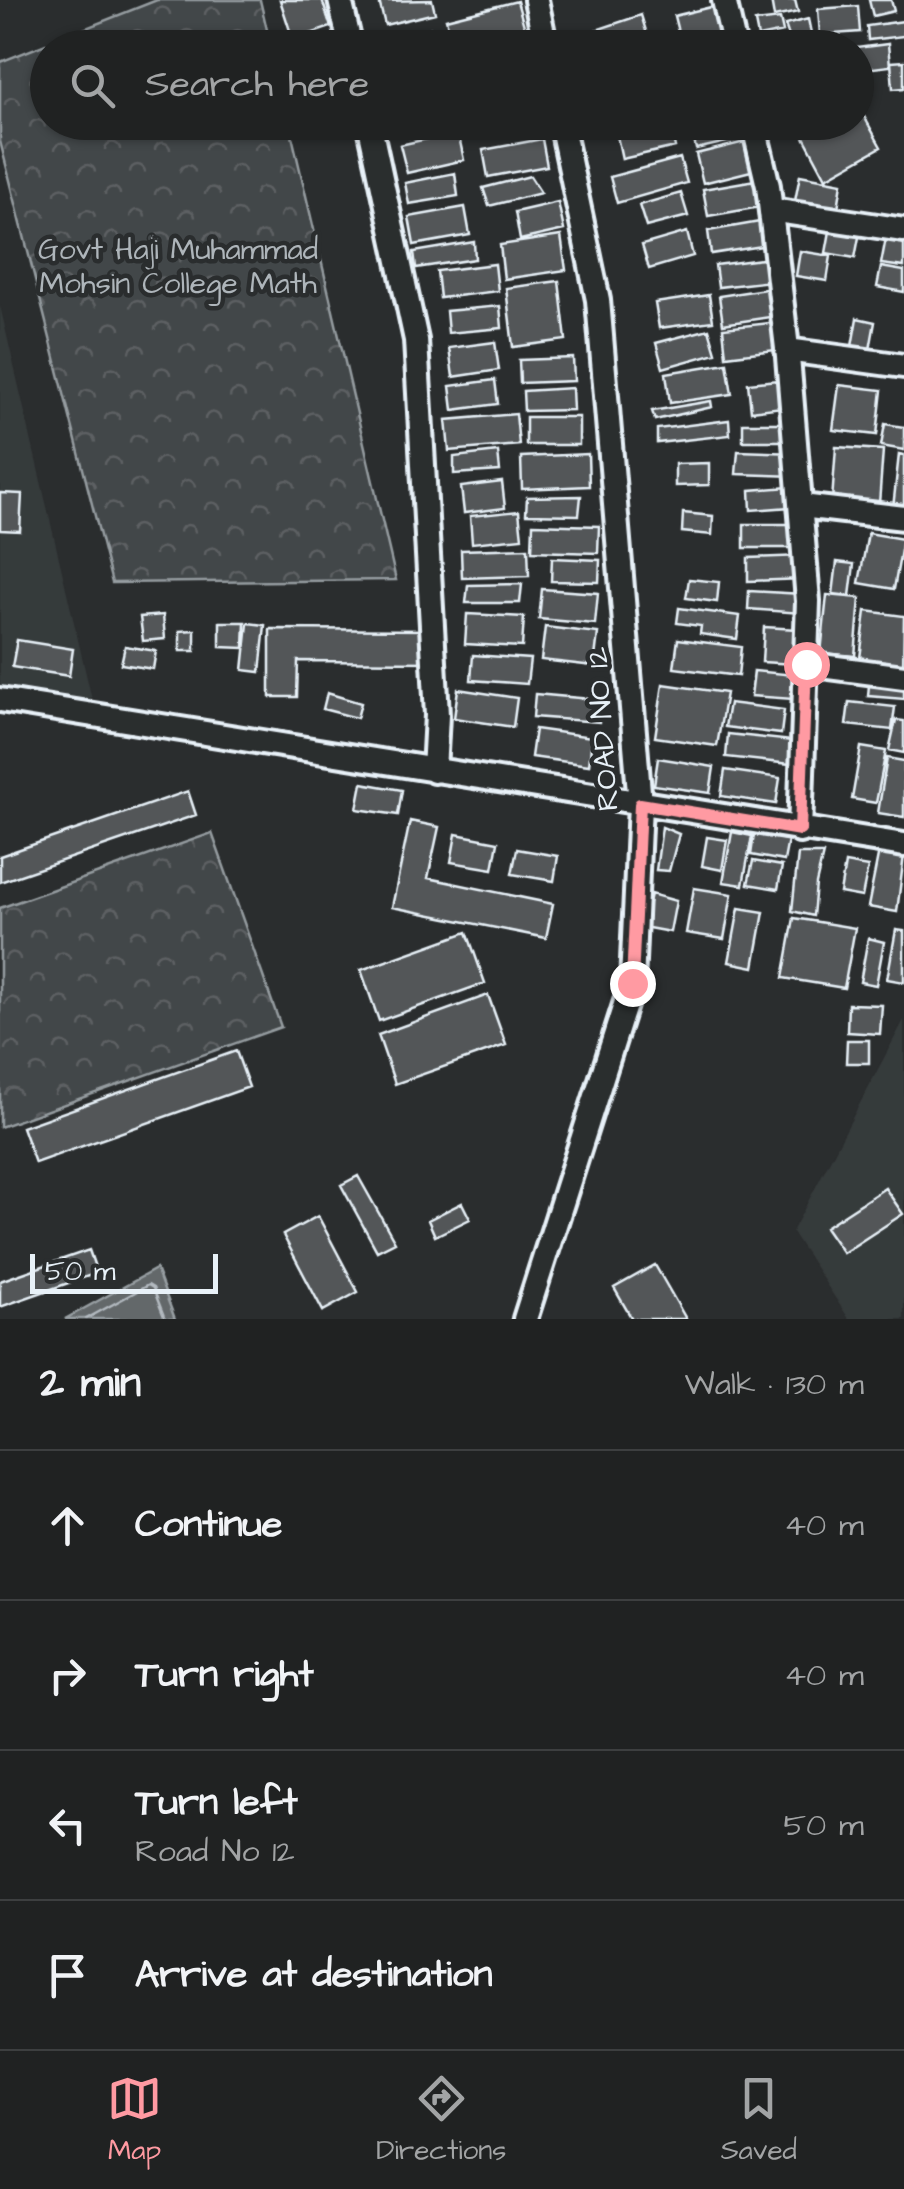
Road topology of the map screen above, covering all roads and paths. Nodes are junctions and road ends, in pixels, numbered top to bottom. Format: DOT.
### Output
graph roads {
  1 [pos="340,0"];
  2 [pos="536,0"];
  3 [pos="724,0"];
  4 [pos="347,30"];
  5 [pos="542,30"];
  6 [pos="731,30"];
  7 [pos="373,140"];
  8 [pos="565,140"];
  9 [pos="757,140"];
  10 [pos="771,210"];
  11 [pos="904,230"];
  12 [pos="788,350"];
  13 [pos="904,366"];
  14 [pos="801,506"];
  15 [pos="904,518"];
  16 [pos="806,664"];
  17 [pos="904,677"];
  18 [pos="0,700"];
  19 [pos="434,771"];
  20 [pos="640,804"];
  21 [pos="800,830"];
  22 [pos="904,845"];
  23 [pos="525,1319"];
  1 -- 4 [label="street"];
  2 -- 5 [label="street"];
  3 -- 6 [label="street"];
  7 -- 19 [label="street"];
  8 -- 20 [label="street, ROAD NO 12"];
  9 -- 10 [label="street"];
  10 -- 11 [label="street"];
  10 -- 12 [label="street"];
  12 -- 13 [label="street"];
  12 -- 14 [label="street"];
  14 -- 15 [label="street"];
  14 -- 16 [label="street"];
  16 -- 17 [label="street"];
  16 -- 21 [label="street"];
  18 -- 19 [label="street"];
  19 -- 20 [label="street"];
  20 -- 21 [label="street"];
  20 -- 23 [label="street, ROAD NO 12"];
  21 -- 22 [label="street"];
}
